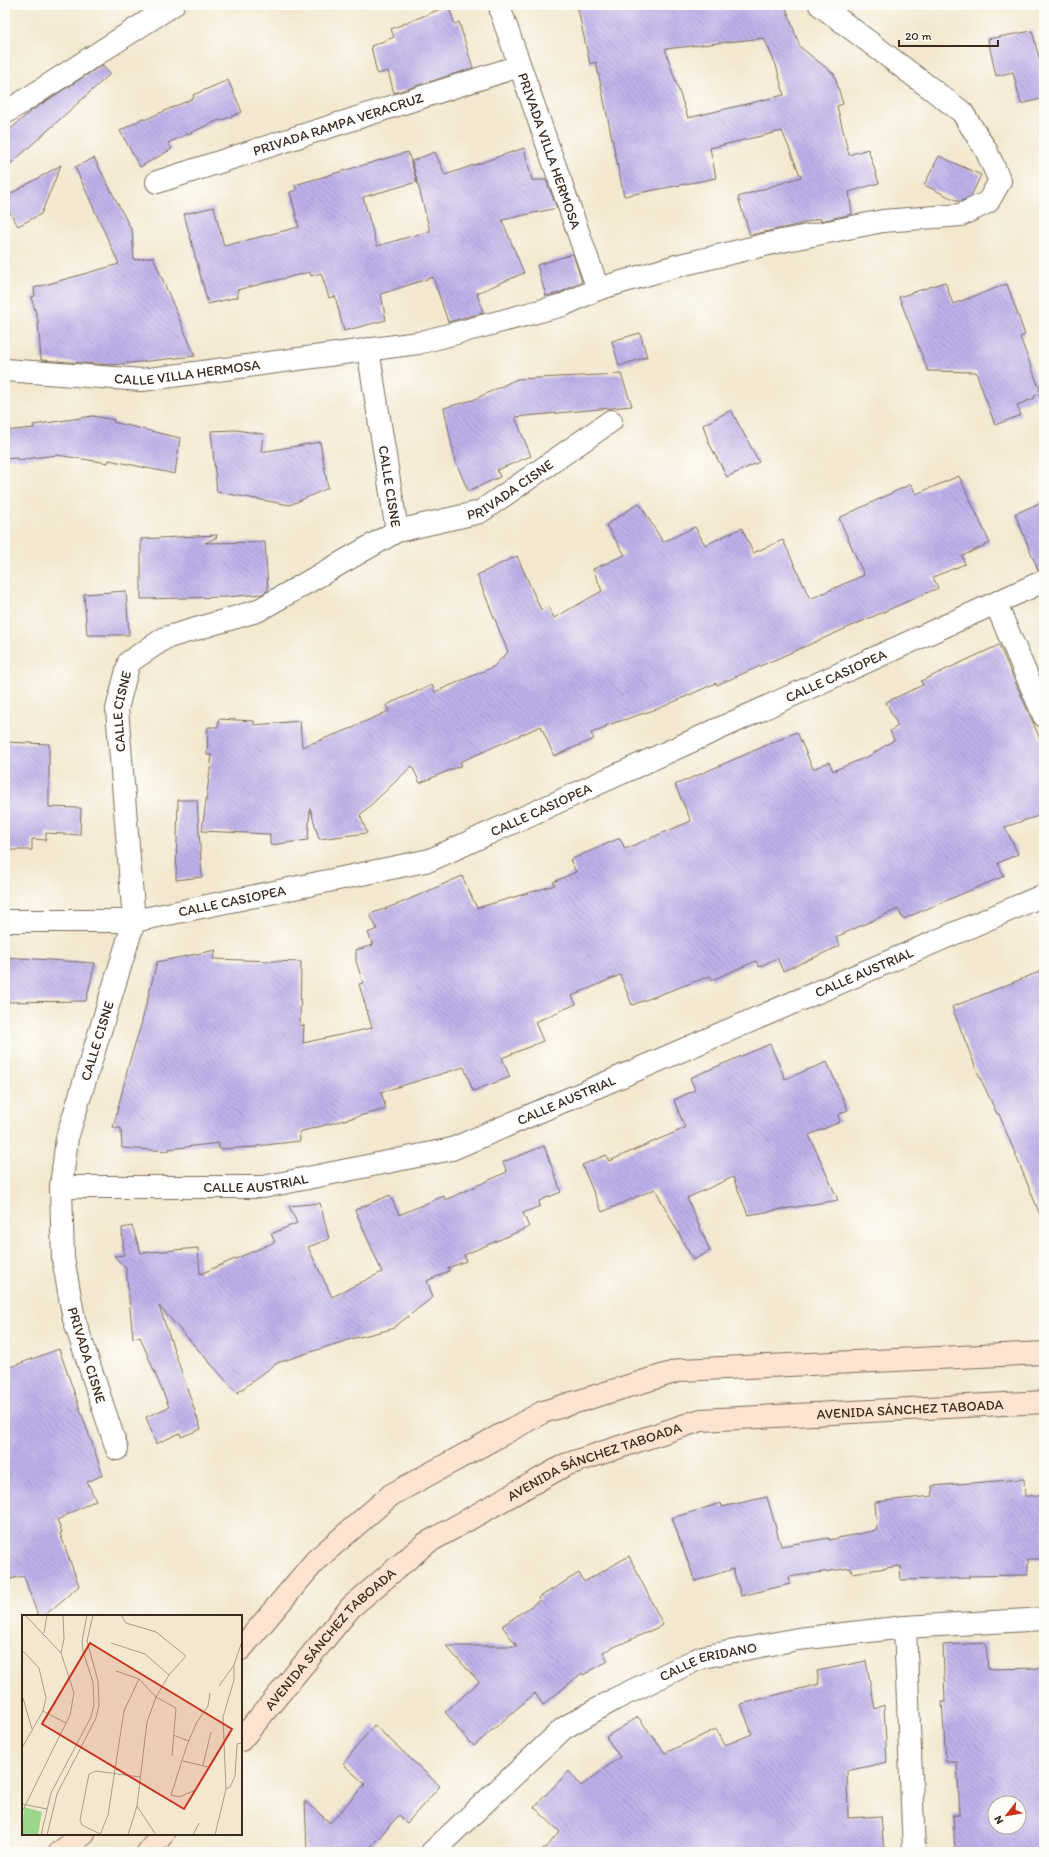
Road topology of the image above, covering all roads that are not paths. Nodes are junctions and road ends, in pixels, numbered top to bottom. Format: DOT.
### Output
graph roads {
  1 [pos="173,5"];
  2 [pos="820,5"];
  3 [pos="501,12"];
  4 [pos="519,66"];
  5 [pos="5,113"];
  6 [pos="157,182"];
  7 [pos="598,289"];
  8 [pos="368,349"];
  9 [pos="5,370"];
  10 [pos="611,422"];
  11 [pos="396,532"];
  12 [pos="1044,581"];
  13 [pos="996,604"];
  14 [pos="1044,716"];
  15 [pos="1044,895"];
  16 [pos="5,921"];
  17 [pos="134,921"];
  18 [pos="61,1187"];
  19 [pos="1044,1353"];
  20 [pos="1044,1402"];
  21 [pos="117,1449"];
  22 [pos="1044,1618"];
  23 [pos="905,1627"];
  24 [pos="242,1648"];
  25 [pos="242,1739"];
  26 [pos="83,1835"];
  27 [pos="162,1835"];
  28 [pos="60,1852"];
  29 [pos="148,1852"];
  30 [pos="432,1852"];
  31 [pos="914,1852"];
  1 -- 5 [label="street"];
  2 -- 7 [label="street, CALLE VILLA HERMOSA"];
  3 -- 4 [label="street, PRIVADA VILLA HERMOSA"];
  4 -- 6 [label="street, PRIVADA RAMPA VERACRUZ"];
  4 -- 7 [label="street, PRIVADA VILLA HERMOSA"];
  7 -- 8 [label="street, CALLE VILLA HERMOSA"];
  8 -- 9 [label="street, CALLE VILLA HERMOSA"];
  8 -- 11 [label="street, CALLE CISNE"];
  10 -- 11 [label="street, PRIVADA CISNE"];
  11 -- 17 [label="street, CALLE CISNE"];
  12 -- 13 [label="street, CALLE CASIOPEA"];
  13 -- 14 [label="street"];
  13 -- 17 [label="street, CALLE CASIOPEA"];
  15 -- 18 [label="street, CALLE AUSTRIAL"];
  16 -- 17 [label="street, CALLE CASIOPEA"];
  17 -- 18 [label="street, CALLE CISNE"];
  18 -- 21 [label="street, PRIVADA CISNE"];
  19 -- 24 [label="main road"];
  20 -- 25 [label="main road, AVENIDA SÁNCHEZ TABOADA"];
  22 -- 23 [label="street, CALLE ERIDANO"];
  23 -- 30 [label="street, CALLE ERIDANO"];
  23 -- 31 [label="street"];
  26 -- 28 [label="main road"];
  27 -- 29 [label="main road"];
}
